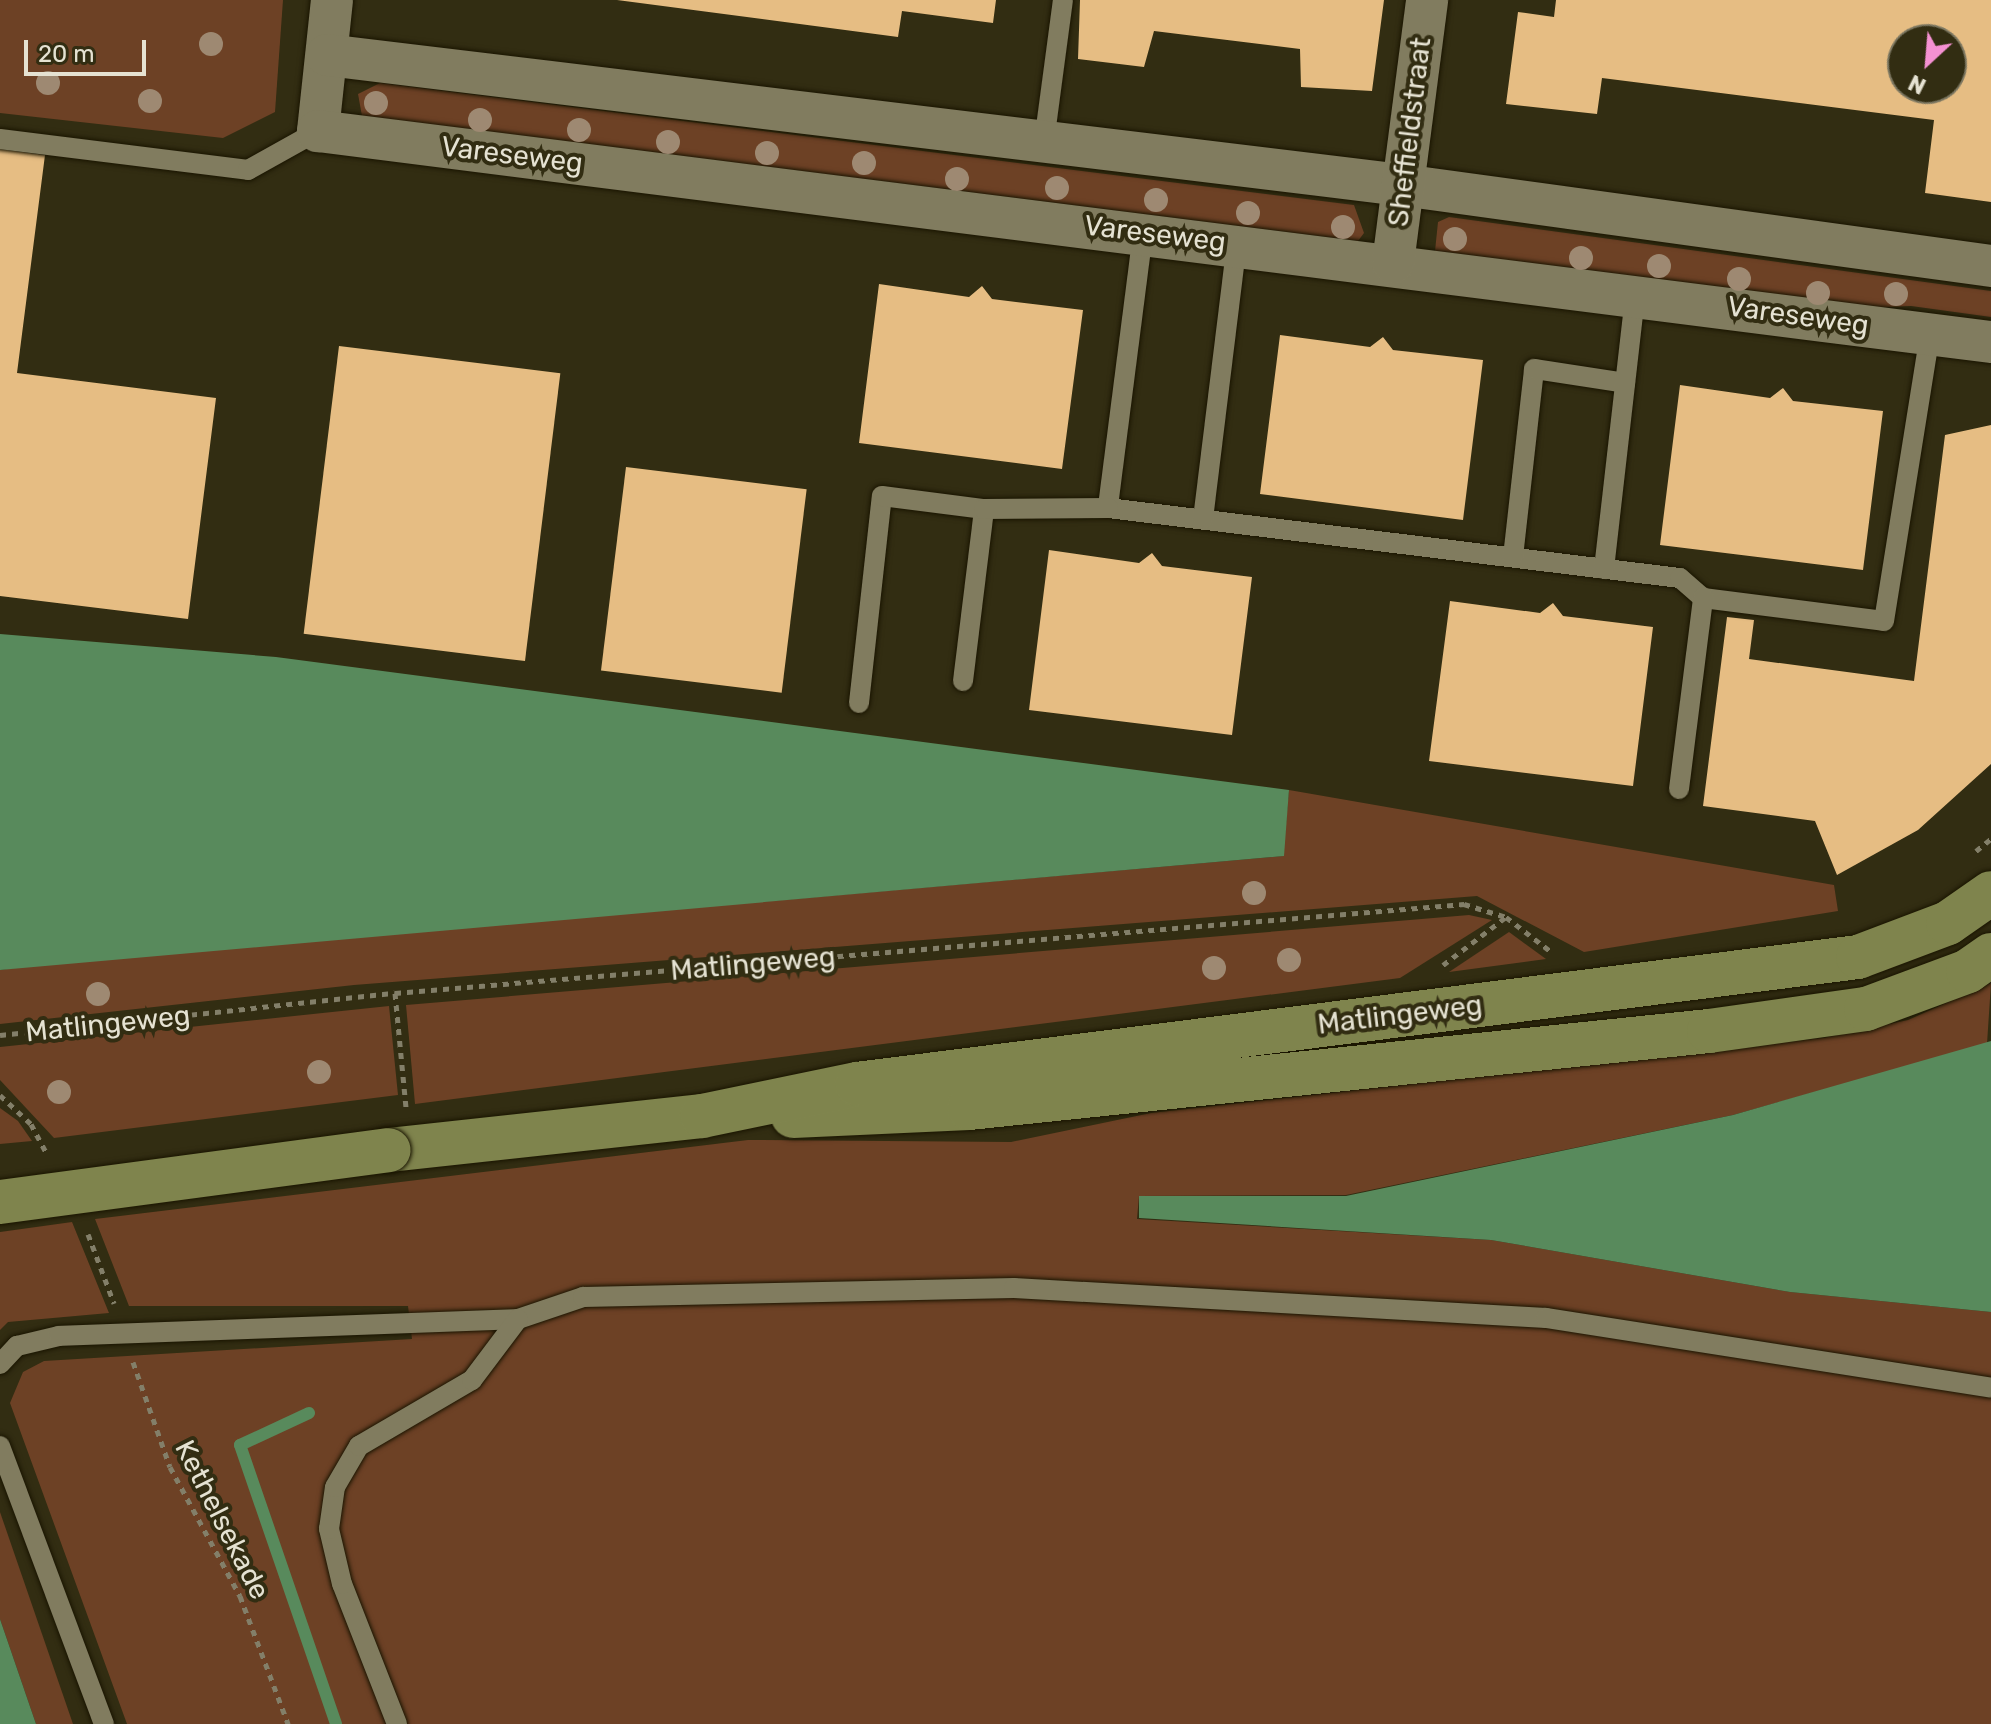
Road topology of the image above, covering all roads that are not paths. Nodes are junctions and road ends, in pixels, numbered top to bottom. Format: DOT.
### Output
graph roads {
  1 [pos="332,0"];
  2 [pos="1063,0"];
  3 [pos="1427,0"];
  4 [pos="327,55"];
  5 [pos="318,131"];
  6 [pos="0,139"];
  7 [pos="1044,142"];
  8 [pos="1402,185"];
  9 [pos="1143,233"];
  10 [pos="1237,244"];
  11 [pos="1393,263"];
  12 [pos="1991,266"];
  13 [pos="1635,295"];
  14 [pos="1930,334"];
  15 [pos="1991,342"];
  16 [pos="1625,383"];
  17 [pos="1108,508"];
  18 [pos="984,509"];
  19 [pos="1203,519"];
  20 [pos="1513,557"];
  21 [pos="1604,569"];
  22 [pos="1703,598"];
  23 [pos="963,681"];
  24 [pos="859,703"];
  25 [pos="1679,789"];
  26 [pos="1991,893"];
  27 [pos="1991,955"];
  28 [pos="702,1116"];
  29 [pos="0,1202"];
  30 [pos="518,1319"];
  31 [pos="0,1364"];
  32 [pos="1991,1388"];
  33 [pos="0,1446"];
  34 [pos="104,1724"];
  35 [pos="397,1724"];
  1 -- 4 [label="street"];
  2 -- 7 [label="lane"];
  3 -- 8 [label="street, Sheffieldstraat"];
  4 -- 5 [label="street"];
  4 -- 7 [label="street"];
  5 -- 6 [label="lane"];
  5 -- 9 [label="street, Vareseweg"];
  7 -- 8 [label="street"];
  8 -- 11 [label="street, Sheffieldstraat"];
  8 -- 12 [label="street"];
  9 -- 10 [label="street, Vareseweg"];
  9 -- 17 [label="lane"];
  10 -- 11 [label="street, Vareseweg"];
  10 -- 19 [label="lane"];
  11 -- 13 [label="street, Vareseweg"];
  13 -- 14 [label="street, Vareseweg"];
  13 -- 16 [label="lane"];
  14 -- 15 [label="street, Vareseweg"];
  14 -- 22 [label="lane"];
  16 -- 20 [label="lane"];
  16 -- 21 [label="lane"];
  17 -- 18 [label="lane"];
  17 -- 19 [label="lane"];
  18 -- 23 [label="lane"];
  18 -- 24 [label="lane"];
  19 -- 20 [label="lane"];
  20 -- 21 [label="lane"];
  21 -- 22 [label="lane"];
  22 -- 25 [label="lane"];
  26 -- 28 [label="main road, Matlingeweg"];
  27 -- 28 [label="main road, Matlingeweg"];
  28 -- 29 [label="main road, Matlingeweg, bridge"];
  30 -- 31 [label="lane"];
  30 -- 32 [label="lane"];
  30 -- 35 [label="lane"];
  33 -- 34 [label="lane"];
}
